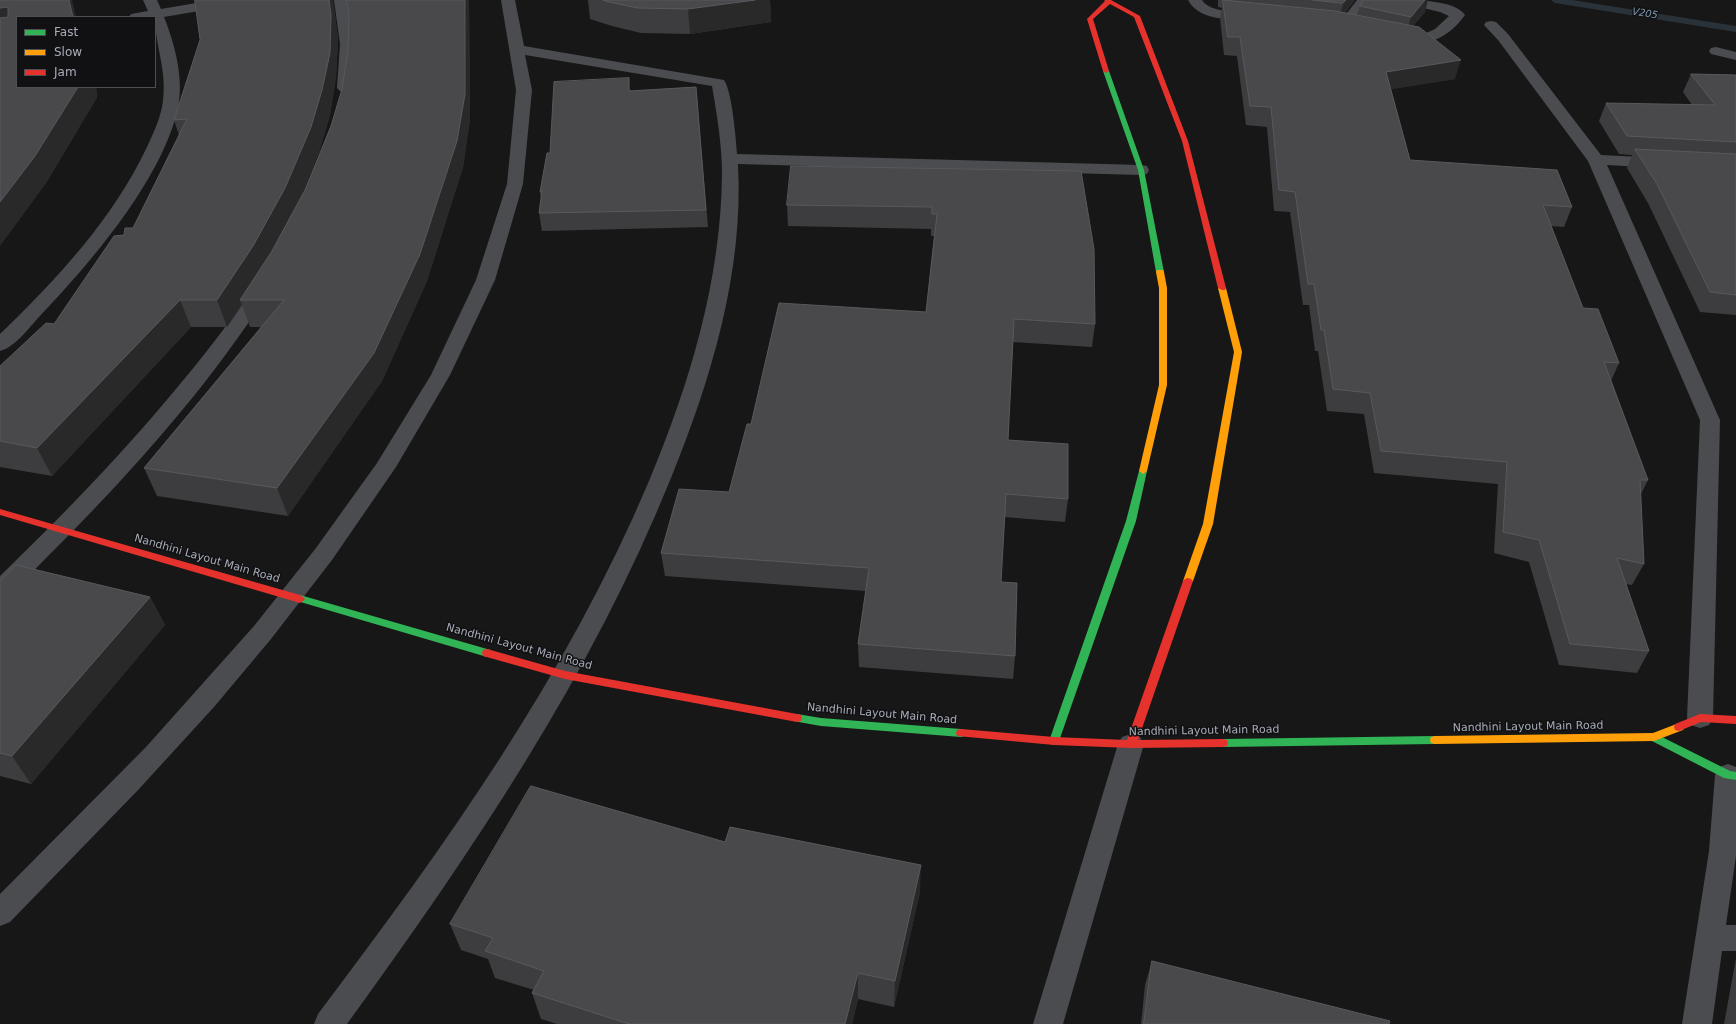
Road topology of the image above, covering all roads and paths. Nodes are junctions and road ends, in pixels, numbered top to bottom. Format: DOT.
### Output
graph roads {
  1 [pos="240,0"];
  2 [pos="341,0"];
  3 [pos="508,0"];
  4 [pos="1195,0"];
  5 [pos="1364,0"];
  6 [pos="1407,0"];
  7 [pos="1108,1"];
  8 [pos="153,7"];
  9 [pos="138,16"];
  10 [pos="156,16"];
  11 [pos="1261,17"];
  12 [pos="1491,25"];
  13 [pos="1359,29"];
  14 [pos="1388,35"];
  15 [pos="521,50"];
  16 [pos="1716,52"];
  17 [pos="1736,56"];
  18 [pos="342,108"];
  19 [pos="729,159"];
  20 [pos="1596,160"];
  21 [pos="1674,164"];
  22 [pos="1141,170"];
  23 [pos="271,276"];
  24 [pos="0,345"];
  25 [pos="0,512"];
  26 [pos="62,530"];
  27 [pos="0,590"];
  28 [pos="292,596"];
  29 [pos="565,675"];
  30 [pos="1700,718"];
  31 [pos="1736,720"];
  32 [pos="1654,737"];
  33 [pos="1054,741"];
  34 [pos="1131,744"];
  35 [pos="1732,776"];
  36 [pos="0,913"];
  37 [pos="1723,938"];
  38 [pos="329,1024"];
  39 [pos="1048,1024"];
  40 [pos="1697,1024"];
  1 -- 8 [label="street"];
  2 -- 18 [label="street"];
  3 -- 15 [label="street"];
  4 -- 11 [label="street"];
  5 -- 13 [label="street"];
  6 -- 14 [label="street"];
  7 -- 22 [label="street"];
  7 -- 34 [label="street"];
  8 -- 9 [label="street"];
  10 -- 24 [label="street"];
  12 -- 20 [label="street"];
  15 -- 19 [label="street"];
  15 -- 28 [label="street"];
  16 -- 17 [label="street"];
  19 -- 22 [label="street"];
  19 -- 29 [label="street"];
  20 -- 21 [label="street"];
  20 -- 30 [label="street"];
  22 -- 33 [label="street"];
  23 -- 26 [label="street"];
  25 -- 26 [label="street, Nandhini Layout Main Road"];
  26 -- 27 [label="street"];
  26 -- 28 [label="street, Nandhini Layout Main Road"];
  28 -- 29 [label="street, Nandhini Layout Main Road"];
  28 -- 36 [label="street"];
  29 -- 33 [label="street, Nandhini Layout Main Road"];
  29 -- 38 [label="street"];
  30 -- 31 [label="street, Nandhini Layout Main Road"];
  30 -- 32 [label="street, Nandhini Layout Main Road"];
  32 -- 34 [label="street, Nandhini Layout Main Road"];
  32 -- 35 [label="street"];
  33 -- 34 [label="street, Nandhini Layout Main Road"];
  34 -- 39 [label="street"];
  35 -- 37 [label="street"];
  37 -- 40 [label="street"];
}
